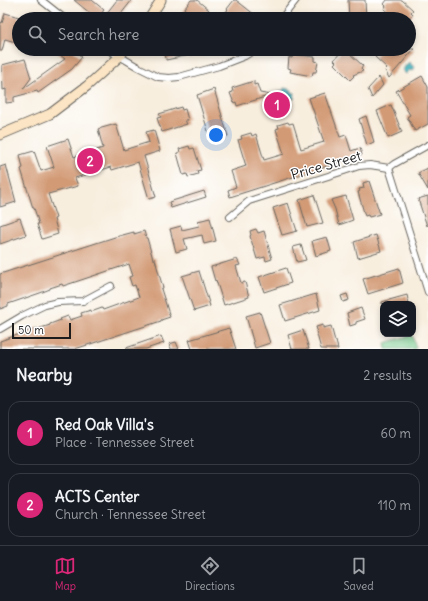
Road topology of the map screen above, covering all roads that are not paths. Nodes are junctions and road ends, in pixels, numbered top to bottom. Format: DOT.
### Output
graph roads {
  1 [pos="41,0"];
  2 [pos="160,0"];
  3 [pos="296,0"];
  4 [pos="57,12"];
  5 [pos="152,12"];
  6 [pos="287,12"];
  7 [pos="245,56"];
  8 [pos="119,57"];
  9 [pos="0,135"];
  10 [pos="428,145"];
  11 [pos="389,168"];
  12 [pos="230,217"];
  13 [pos="111,286"];
  14 [pos="428,292"];
  15 [pos="0,329"];
  1 -- 4 [label="street"];
  2 -- 5 [label="main road"];
  3 -- 6 [label="street"];
  7 -- 8 [label="street"];
  8 -- 9 [label="main road"];
  10 -- 11 [label="street"];
  11 -- 12 [label="street, Price Street"];
  11 -- 14 [label="street"];
  13 -- 15 [label="street"];
}
